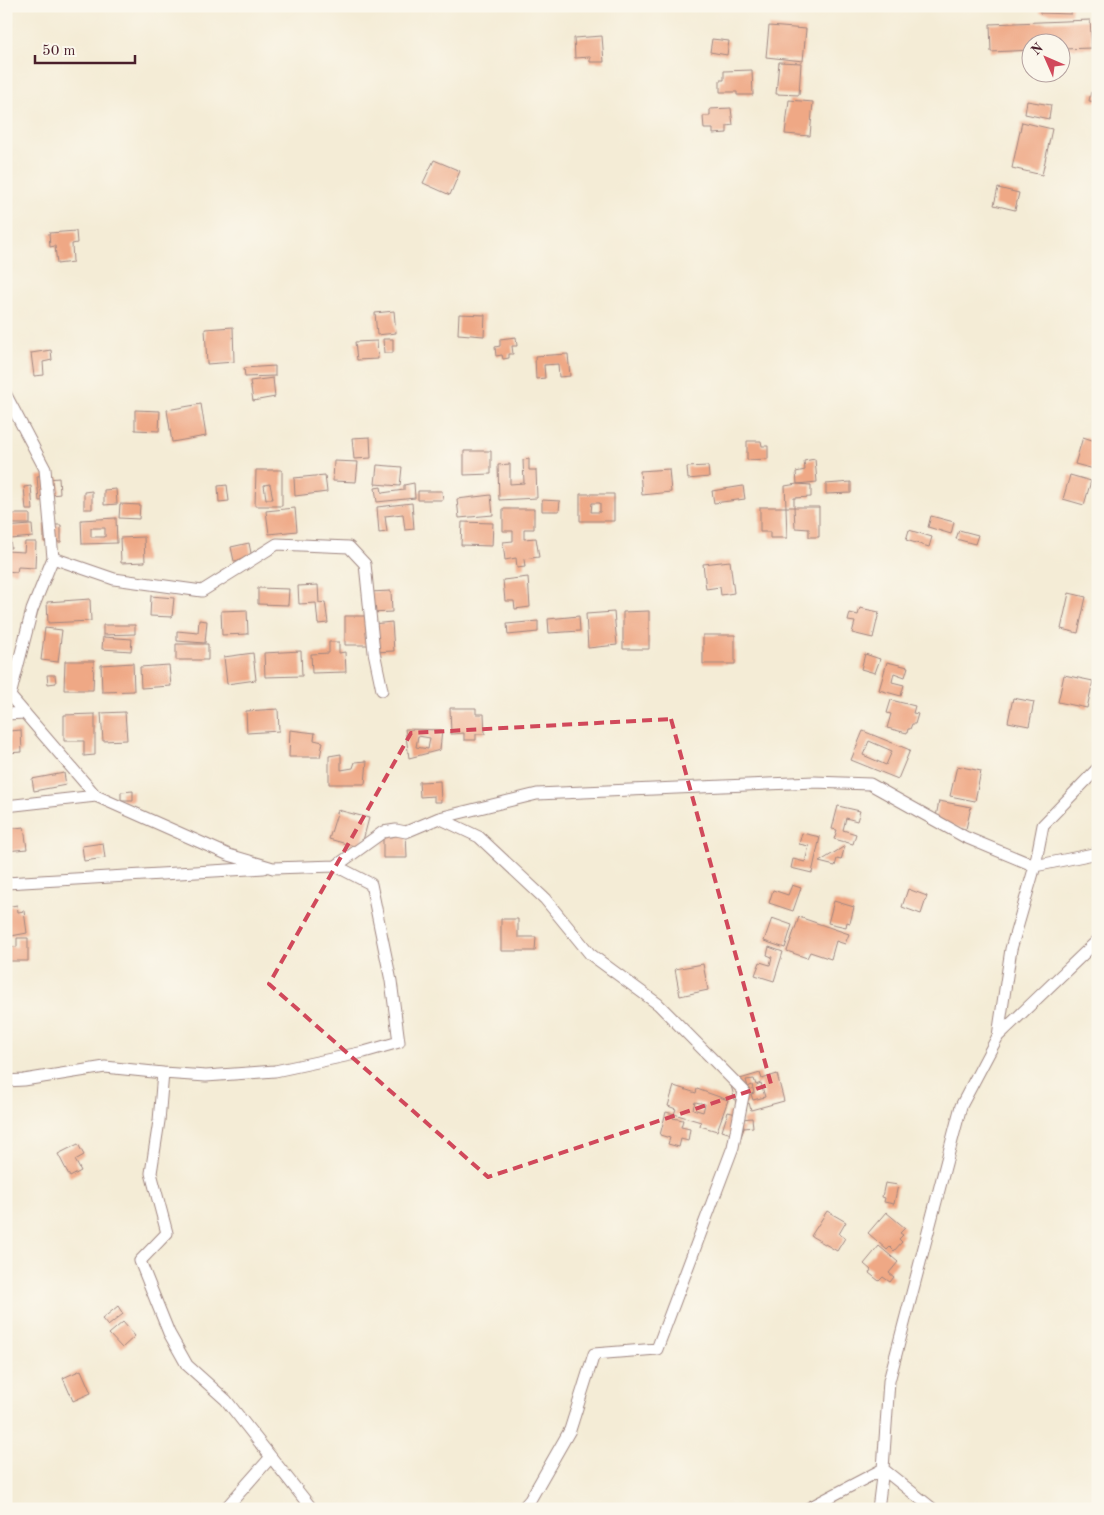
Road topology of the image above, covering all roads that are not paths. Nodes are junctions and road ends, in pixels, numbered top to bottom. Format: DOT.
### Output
graph roads {
  1 [pos="6,395"];
  2 [pos="53,558"];
  3 [pos="382,690"];
  4 [pos="25,713"];
  5 [pos="6,714"];
  6 [pos="1098,768"];
  7 [pos="96,796"];
  8 [pos="6,806"];
  9 [pos="439,818"];
  10 [pos="1098,853"];
  11 [pos="336,866"];
  12 [pos="1035,866"];
  13 [pos="273,868"];
  14 [pos="6,883"];
  15 [pos="1098,940"];
  16 [pos="998,1036"];
  17 [pos="163,1073"];
  18 [pos="6,1080"];
  19 [pos="271,1457"];
  20 [pos="883,1469"];
  21 [pos="225,1509"];
  22 [pos="312,1509"];
  23 [pos="522,1509"];
  24 [pos="807,1509"];
  25 [pos="878,1509"];
  26 [pos="933,1509"];
  1 -- 2 [label="street"];
  2 -- 3 [label="street"];
  2 -- 4 [label="street"];
  4 -- 5 [label="street"];
  4 -- 7 [label="street"];
  6 -- 12 [label="street"];
  7 -- 8 [label="street"];
  7 -- 13 [label="street"];
  9 -- 11 [label="street"];
  9 -- 12 [label="street"];
  9 -- 23 [label="street"];
  10 -- 12 [label="street"];
  11 -- 13 [label="street"];
  11 -- 17 [label="street"];
  12 -- 16 [label="street"];
  13 -- 14 [label="street"];
  15 -- 16 [label="street"];
  16 -- 20 [label="street"];
  17 -- 18 [label="street"];
  17 -- 19 [label="street"];
  19 -- 21 [label="street"];
  19 -- 22 [label="street"];
  20 -- 24 [label="street"];
  20 -- 25 [label="street"];
  20 -- 26 [label="street"];
}
